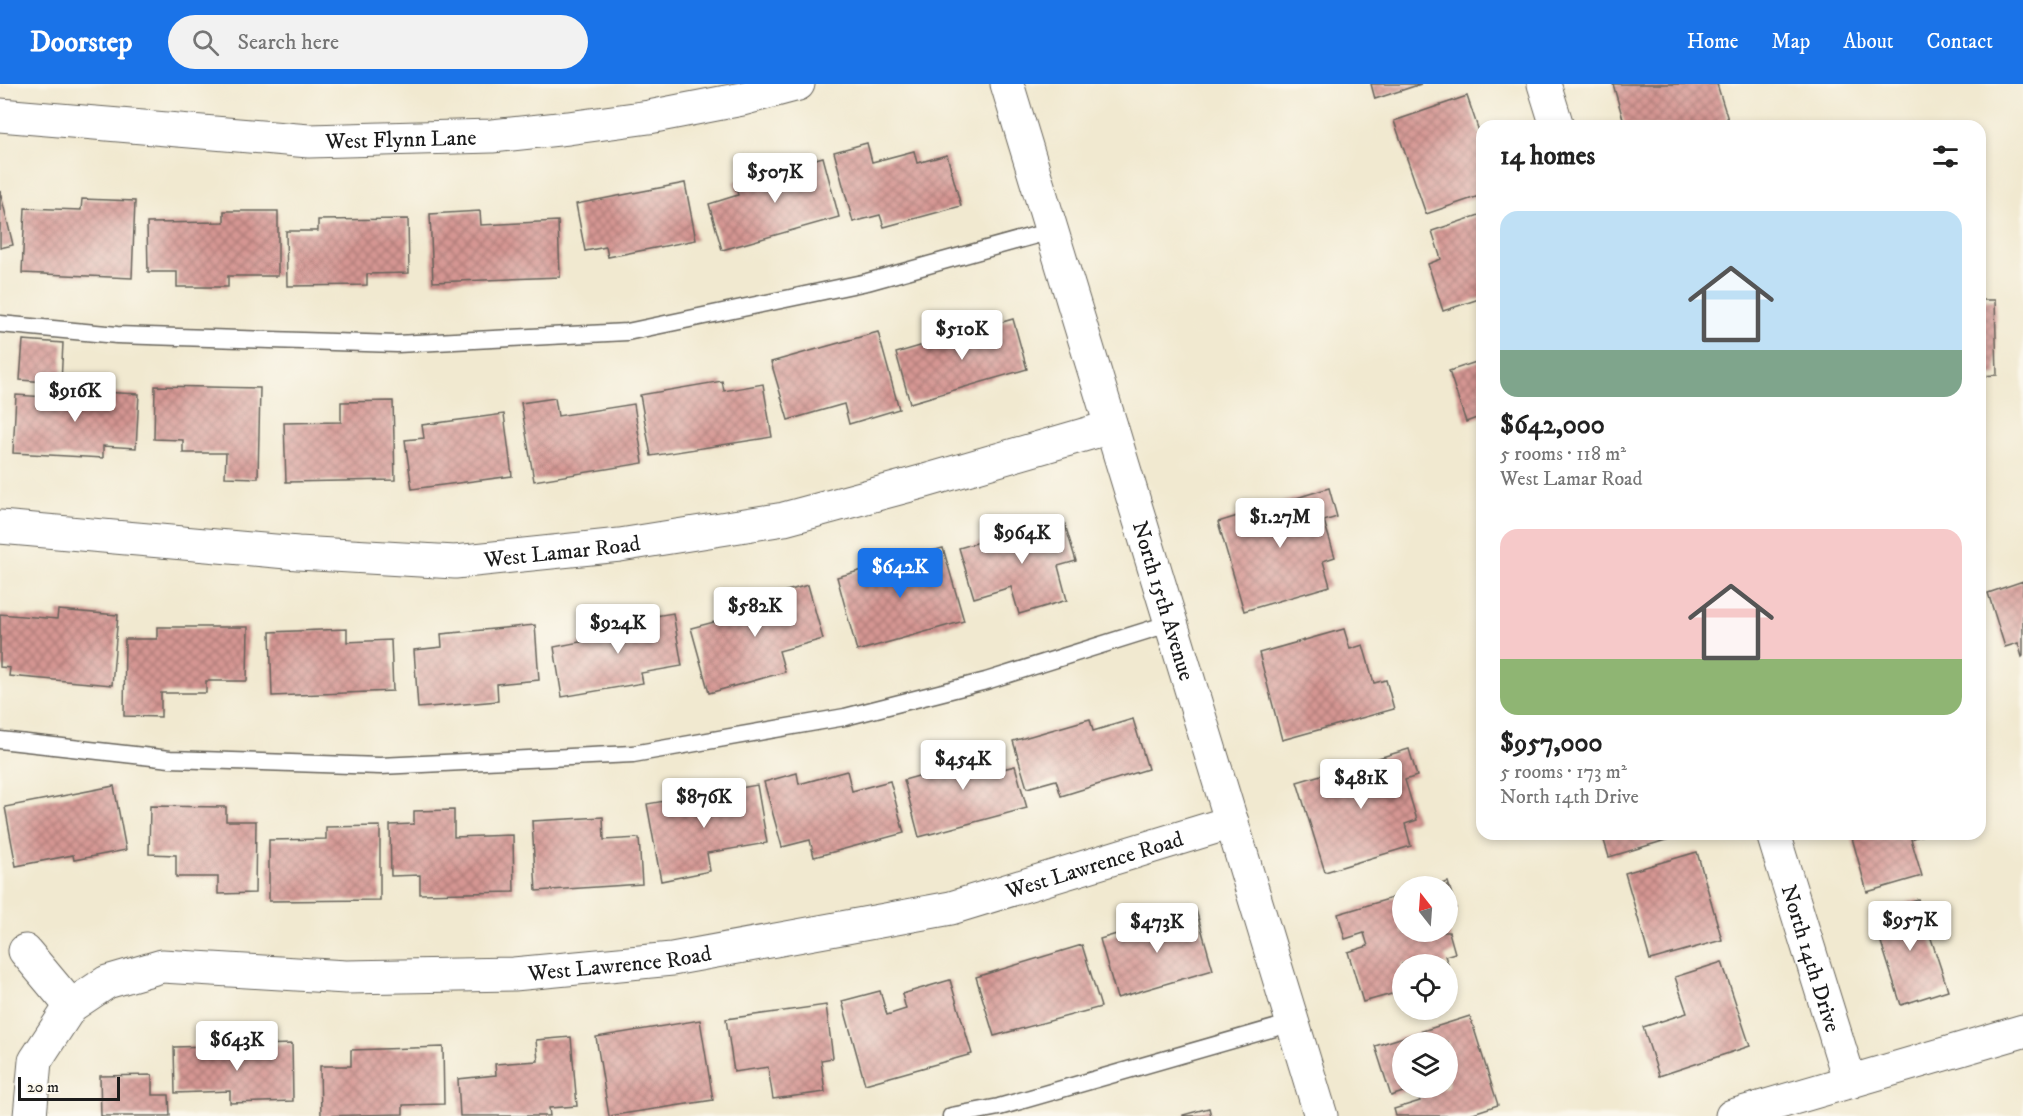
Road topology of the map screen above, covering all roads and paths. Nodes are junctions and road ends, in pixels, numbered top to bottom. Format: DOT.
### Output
graph roads {
  1 [pos="798,84"];
  2 [pos="1007,84"];
  3 [pos="1544,84"];
  4 [pos="0,115"];
  5 [pos="1555,120"];
  6 [pos="1051,231"];
  7 [pos="0,324"];
  8 [pos="1111,427"];
  9 [pos="0,527"];
  10 [pos="1171,623"];
  11 [pos="0,740"];
  12 [pos="1232,822"];
  13 [pos="1775,840"];
  14 [pos="26,951"];
  15 [pos="72,1006"];
  16 [pos="1292,1023"];
  17 [pos="2023,1031"];
  18 [pos="1850,1083"];
  19 [pos="30,1116"];
  20 [pos="951,1116"];
  21 [pos="1321,1116"];
  22 [pos="1732,1116"];
  1 -- 4 [label="street, West Flynn Lane"];
  2 -- 6 [label="street, North 15th Avenue"];
  3 -- 5 [label="street"];
  6 -- 7 [label="lane"];
  6 -- 8 [label="street, North 15th Avenue"];
  8 -- 9 [label="street, West Lamar Road"];
  8 -- 10 [label="street, North 15th Avenue"];
  10 -- 11 [label="lane"];
  10 -- 12 [label="street, North 15th Avenue"];
  12 -- 15 [label="street, West Lawrence Road"];
  12 -- 16 [label="street, North 15th Avenue"];
  13 -- 18 [label="street, North 14th Drive"];
  14 -- 15 [label="street"];
  15 -- 19 [label="street"];
  16 -- 20 [label="lane"];
  16 -- 21 [label="street, North 15th Avenue"];
  17 -- 18 [label="street"];
  18 -- 22 [label="street"];
}
